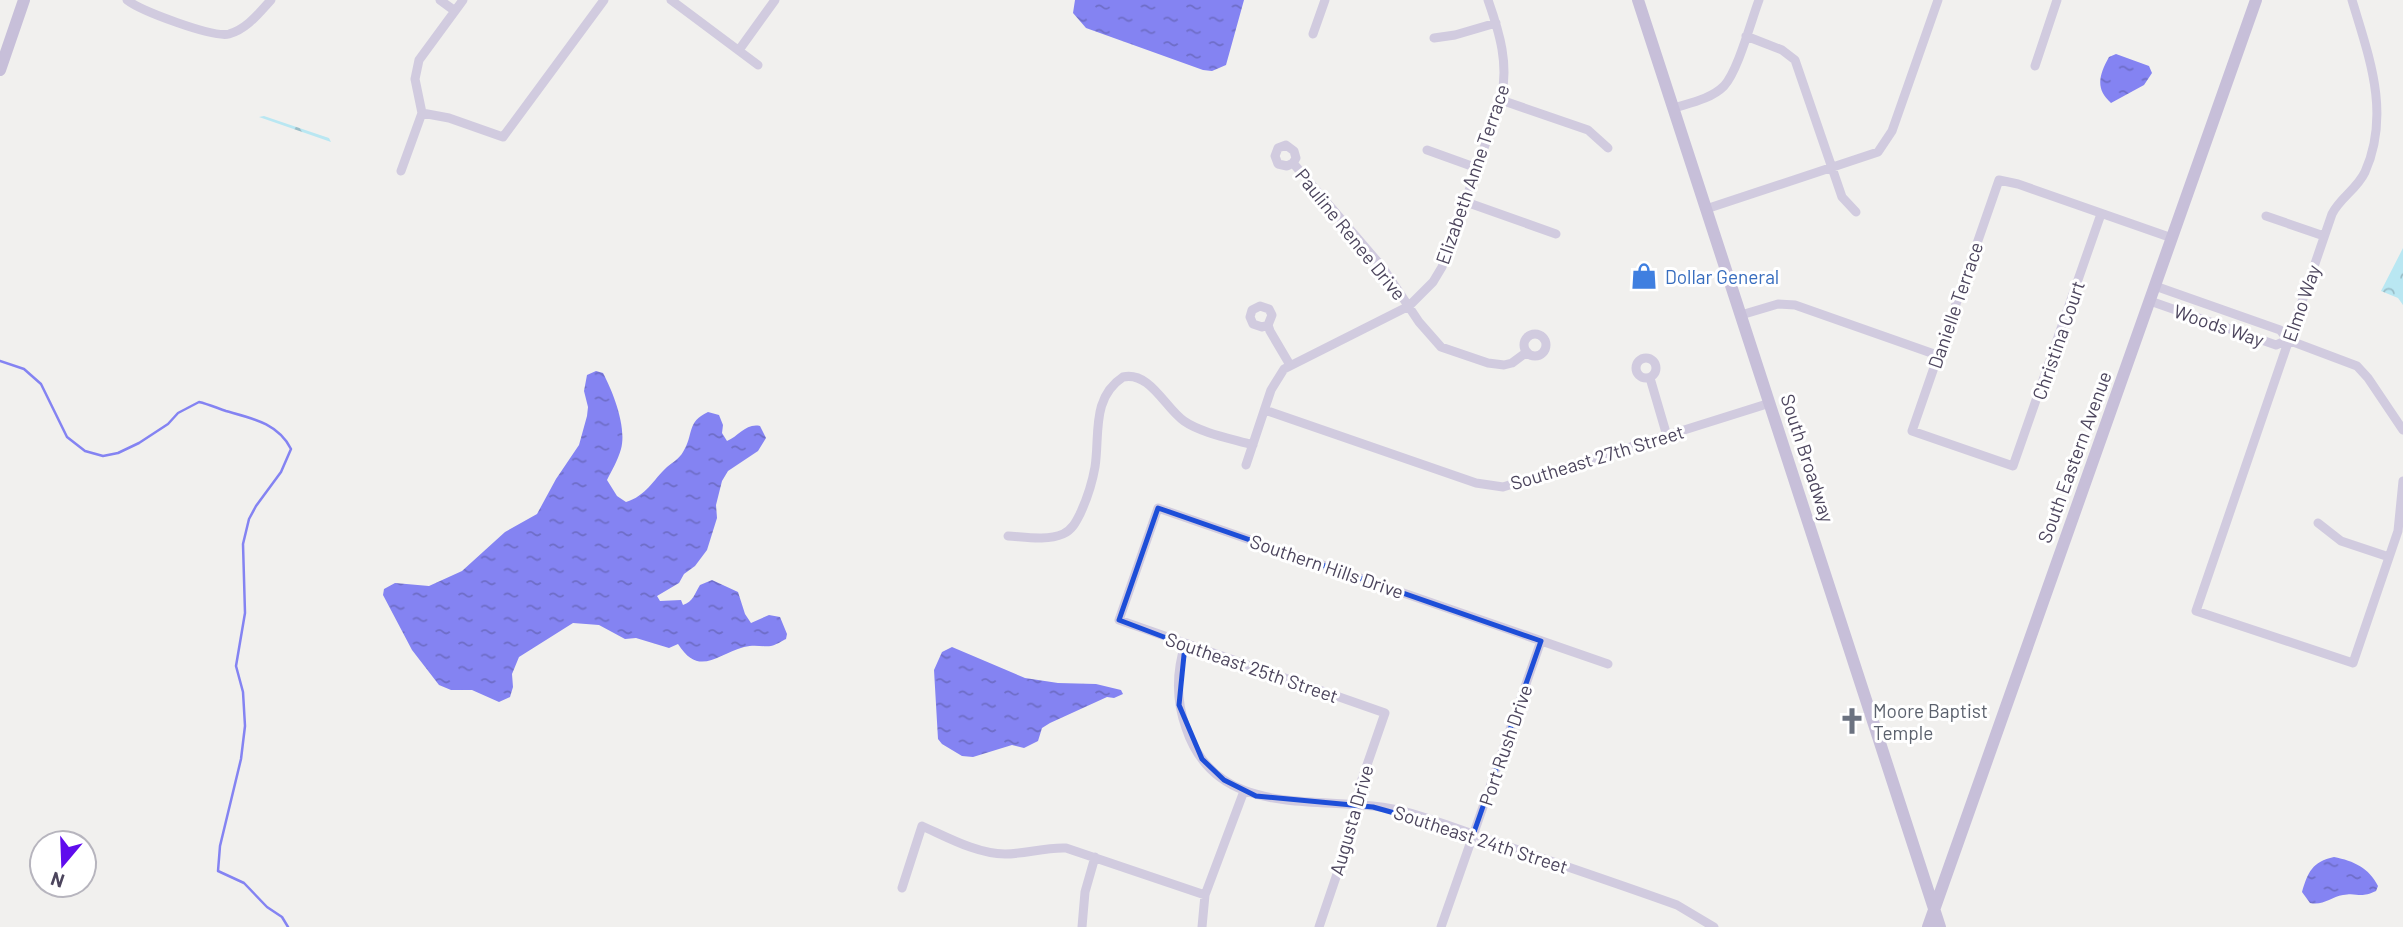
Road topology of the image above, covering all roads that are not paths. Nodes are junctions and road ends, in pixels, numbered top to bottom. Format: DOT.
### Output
graph roads {
  1 [pos="24,0"];
  2 [pos="127,0"];
  3 [pos="271,0"];
  4 [pos="440,0"];
  5 [pos="463,0"];
  6 [pos="604,0"];
  7 [pos="671,0"];
  8 [pos="775,0"];
  9 [pos="1325,0"];
  10 [pos="1488,0"];
  11 [pos="1639,0"];
  12 [pos="1759,0"];
  13 [pos="1938,0"];
  14 [pos="2057,0"];
  15 [pos="2256,0"];
  16 [pos="2352,0"];
  17 [pos="455,11"];
  18 [pos="1496,23"];
  19 [pos="1313,34"];
  20 [pos="1746,36"];
  21 [pos="1434,38"];
  22 [pos="739,50"];
  23 [pos="758,65"];
  24 [pos="2035,66"];
  25 [pos="0,69"];
  26 [pos="1501,100"];
  27 [pos="1674,108"];
  28 [pos="422,113"];
  29 [pos="1608,148"];
  30 [pos="1427,150"];
  31 [pos="1293,163"];
  32 [pos="1477,168"];
  33 [pos="1832,168"];
  34 [pos="401,171"];
  35 [pos="1466,202"];
  36 [pos="1706,209"];
  37 [pos="1856,212"];
  38 [pos="2102,214"];
  39 [pos="2266,216"];
  40 [pos="1556,234"];
  41 [pos="2324,236"];
  42 [pos="2172,238"];
  43 [pos="2155,286"];
  44 [pos="2150,301"];
  45 [pos="1409,306"];
  46 [pos="1741,315"];
  47 [pos="1268,325"];
  48 [pos="2288,340"];
  49 [pos="1527,352"];
  50 [pos="1937,355"];
  51 [pos="1290,365"];
  52 [pos="1650,378"];
  53 [pos="1770,403"];
  54 [pos="1265,410"];
  55 [pos="2403,430"];
  56 [pos="1912,431"];
  57 [pos="1667,436"];
  58 [pos="1253,445"];
  59 [pos="1246,465"];
  60 [pos="2403,481"];
  61 [pos="2318,523"];
  62 [pos="1008,536"];
  63 [pos="2389,557"];
  64 [pos="1119,620"];
  65 [pos="1541,641"];
  66 [pos="1185,645"];
  67 [pos="1608,664"];
  68 [pos="1385,713"];
  69 [pos="1244,791"];
  70 [pos="1357,806"];
  71 [pos="1473,835"];
  72 [pos="1096,857"];
  73 [pos="902,888"];
  74 [pos="1205,895"];
  75 [pos="1934,909"];
  76 [pos="1082,927"];
  77 [pos="1202,927"];
  78 [pos="1319,927"];
  79 [pos="1441,927"];
  80 [pos="1713,927"];
  81 [pos="1928,927"];
  82 [pos="1940,927"];
  1 -- 25 [label="street"];
  2 -- 3 [label="street"];
  4 -- 17 [label="street"];
  5 -- 17 [label="street"];
  6 -- 28 [label="street"];
  7 -- 22 [label="street"];
  8 -- 22 [label="street"];
  9 -- 19 [label="street"];
  10 -- 18 [label="street, Elizabeth Anne Terrace"];
  11 -- 27 [label="street, South Broadway"];
  12 -- 20 [label="street"];
  13 -- 33 [label="street"];
  14 -- 24 [label="street"];
  15 -- 42 [label="street, South Eastern Avenue"];
  16 -- 41 [label="street, Elmo Way"];
  17 -- 28 [label="street"];
  18 -- 21 [label="street"];
  18 -- 26 [label="street, Elizabeth Anne Terrace"];
  20 -- 27 [label="street"];
  20 -- 33 [label="street"];
  22 -- 23 [label="street"];
  26 -- 29 [label="street"];
  26 -- 32 [label="street, Elizabeth Anne Terrace"];
  27 -- 36 [label="street, South Broadway"];
  28 -- 34 [label="street"];
  30 -- 32 [label="street"];
  31 -- 45 [label="street, Pauline Renee Drive"];
  32 -- 35 [label="street, Elizabeth Anne Terrace"];
  33 -- 36 [label="street"];
  33 -- 37 [label="street"];
  35 -- 40 [label="street"];
  35 -- 45 [label="street, Elizabeth Anne Terrace"];
  36 -- 46 [label="street, South Broadway"];
  38 -- 42 [label="street"];
  38 -- 50 [label="street, Danielle Terrace"];
  38 -- 56 [label="street, Christina Court"];
  39 -- 41 [label="street"];
  41 -- 48 [label="street, Elmo Way"];
  42 -- 43 [label="street, South Eastern Avenue"];
  43 -- 44 [label="street, South Eastern Avenue"];
  43 -- 48 [label="street, Woods Way"];
  44 -- 48 [label="street, Woods Way"];
  44 -- 75 [label="street, South Eastern Avenue"];
  45 -- 49 [label="street, Pauline Renee Drive"];
  45 -- 51 [label="street, Elizabeth Anne Terrace"];
  46 -- 50 [label="street"];
  46 -- 53 [label="street, South Broadway"];
  47 -- 51 [label="street"];
  48 -- 55 [label="street, Woods Way"];
  48 -- 63 [label="street, Elmo Way"];
  50 -- 56 [label="street, Danielle Terrace"];
  51 -- 54 [label="street"];
  52 -- 57 [label="street"];
  53 -- 57 [label="street, Southeast 27th Street"];
  53 -- 75 [label="street, South Broadway"];
  54 -- 57 [label="street, Southeast 27th Street"];
  54 -- 58 [label="street"];
  58 -- 59 [label="street"];
  58 -- 62 [label="street"];
  60 -- 63 [label="street"];
  61 -- 63 [label="street"];
  64 -- 65 [label="street, Southern Hills Drive"];
  64 -- 66 [label="street, Southeast 25th Street"];
  65 -- 67 [label="street, Southern Hills Drive"];
  65 -- 71 [label="street, Port Rush Drive"];
  66 -- 68 [label="street, Southeast 25th Street"];
  66 -- 69 [label="street, Southeast 24th Street"];
  68 -- 70 [label="street, Augusta Drive"];
  69 -- 70 [label="street, Southeast 24th Street"];
  69 -- 74 [label="street"];
  70 -- 71 [label="street, Southeast 24th Street"];
  70 -- 78 [label="street, Augusta Drive"];
  71 -- 79 [label="street, Port Rush Drive"];
  71 -- 80 [label="street, Southeast 24th Street"];
  72 -- 73 [label="street"];
  72 -- 74 [label="street"];
  72 -- 76 [label="street"];
  74 -- 77 [label="street"];
  75 -- 81 [label="street, South Eastern Avenue"];
  75 -- 82 [label="street, South Broadway"];
}
